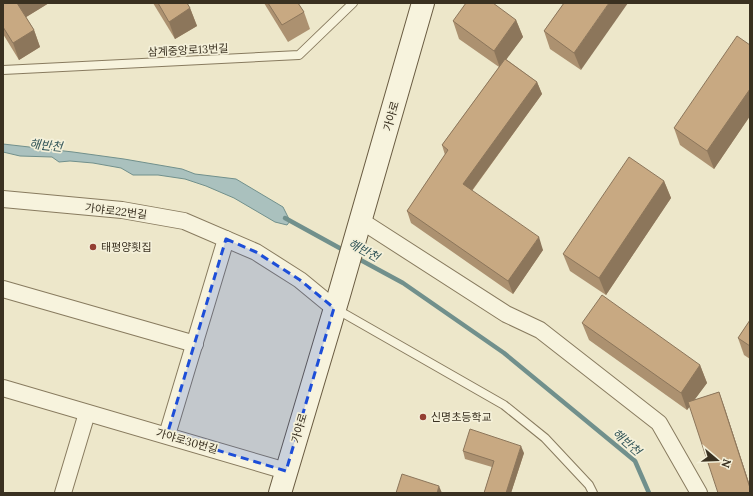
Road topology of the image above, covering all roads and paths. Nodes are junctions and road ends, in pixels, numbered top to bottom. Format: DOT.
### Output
graph roads {
  1 [pos="353,3"];
  2 [pos="422,6"];
  3 [pos="3,70"];
  4 [pos="3,200"];
  5 [pos="359,224"];
  6 [pos="226,239"];
  7 [pos="3,289"];
  8 [pos="337,302"];
  9 [pos="195,344"];
  10 [pos="3,388"];
  11 [pos="87,412"];
  12 [pos="167,435"];
  13 [pos="286,471"];
  14 [pos="63,493"];
  15 [pos="280,493"];
  16 [pos="593,493"];
  17 [pos="699,493"];
  1 -- 3 [label="lane, 삼계중앙로13번길"];
  2 -- 5 [label="main road, 가야로"];
  4 -- 6 [label="street, 가야로22번길"];
  5 -- 8 [label="main road, 가야로"];
  5 -- 17 [label="street"];
  6 -- 8 [label="street, 가야로22번길"];
  6 -- 9 [label="street"];
  7 -- 9 [label="street"];
  8 -- 13 [label="main road, 가야로"];
  8 -- 16 [label="lane"];
  9 -- 12 [label="street"];
  10 -- 11 [label="street, 가야로30번길"];
  11 -- 12 [label="street, 가야로30번길"];
  11 -- 14 [label="street"];
  12 -- 13 [label="street, 가야로30번길"];
  13 -- 15 [label="main road, 가야로"];
}
